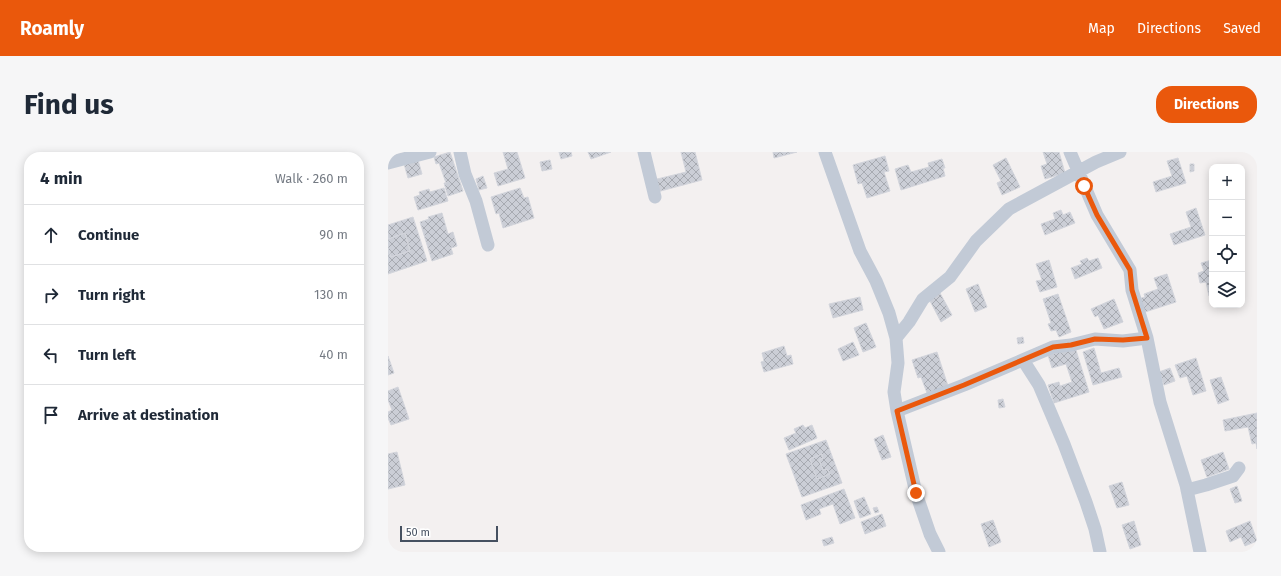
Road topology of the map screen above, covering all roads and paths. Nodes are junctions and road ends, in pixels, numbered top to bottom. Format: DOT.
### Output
graph roads {
  1 [pos="430,152"];
  2 [pos="460,152"];
  3 [pos="644,152"];
  4 [pos="825,152"];
  5 [pos="1070,152"];
  6 [pos="1120,152"];
  7 [pos="388,163"];
  8 [pos="1078,172"];
  9 [pos="655,196"];
  10 [pos="488,245"];
  11 [pos="896,338"];
  12 [pos="1147,338"];
  13 [pos="1023,360"];
  14 [pos="897,411"];
  15 [pos="1239,468"];
  16 [pos="1187,490"];
  17 [pos="939,552"];
  18 [pos="1100,552"];
  19 [pos="1200,552"];
  1 -- 7 [label="street"];
  2 -- 10 [label="street"];
  3 -- 9 [label="street"];
  4 -- 11 [label="street"];
  5 -- 8 [label="street"];
  6 -- 8 [label="street"];
  8 -- 11 [label="street"];
  8 -- 12 [label="street"];
  11 -- 14 [label="street"];
  12 -- 13 [label="street"];
  12 -- 16 [label="street"];
  13 -- 14 [label="street"];
  13 -- 18 [label="street"];
  14 -- 17 [label="street"];
  15 -- 16 [label="street"];
  16 -- 19 [label="street"];
}
